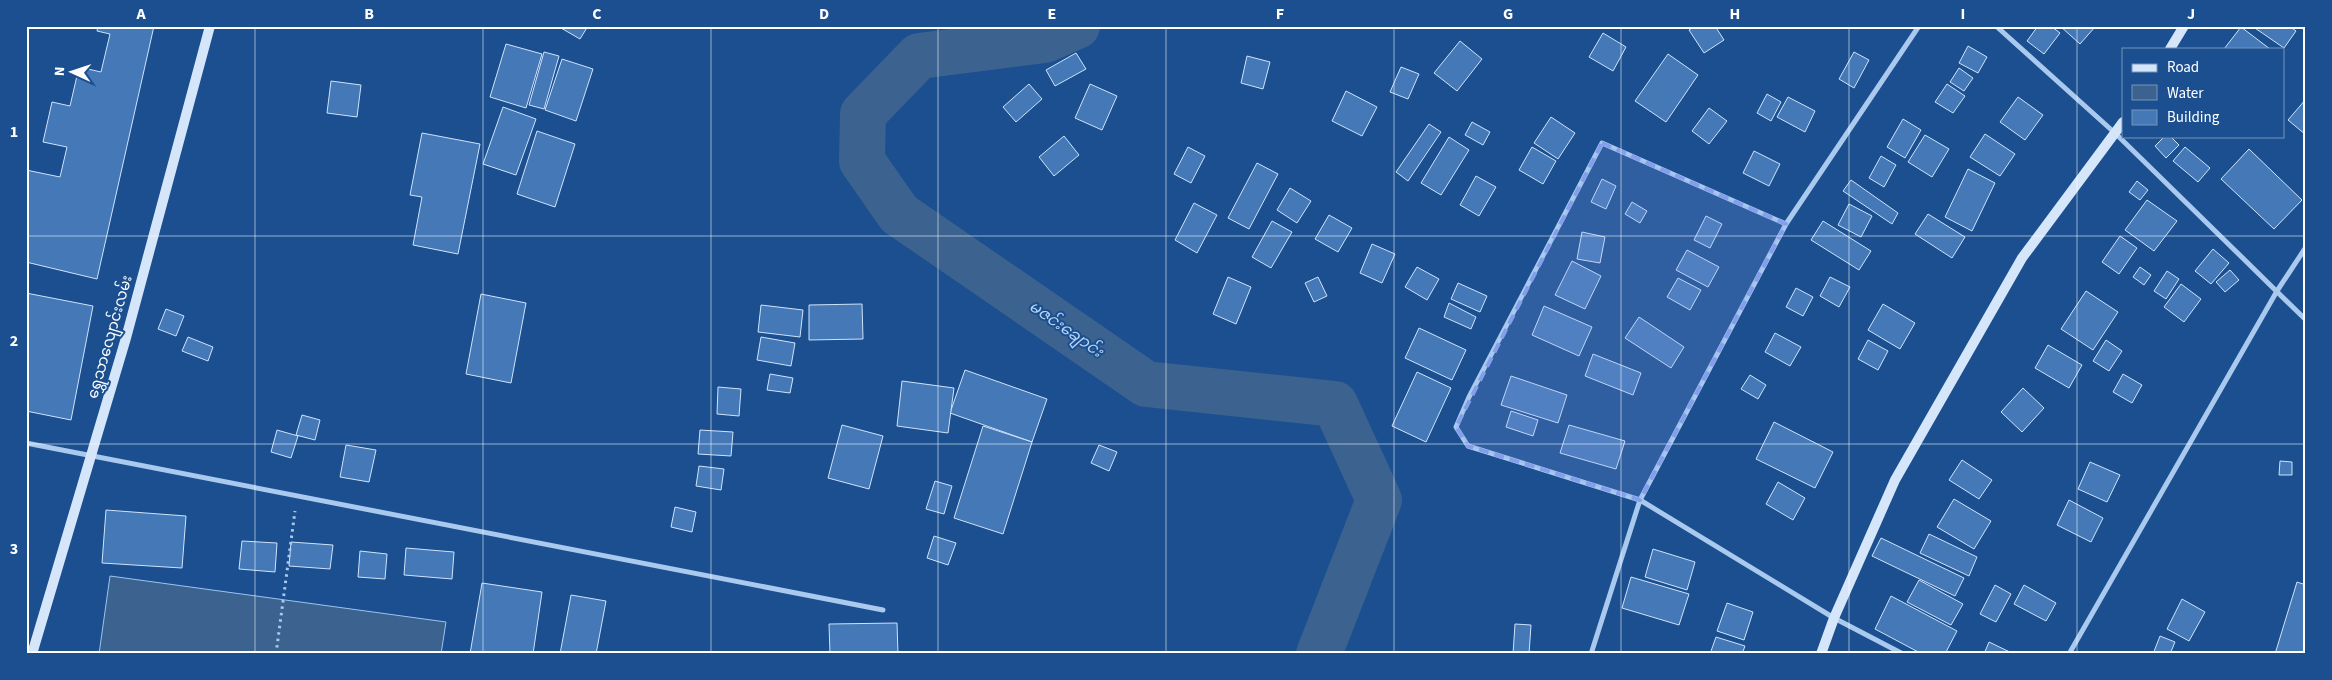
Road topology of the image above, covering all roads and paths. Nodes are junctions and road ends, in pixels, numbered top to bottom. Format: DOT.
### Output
graph roads {
  1 [pos="210,26"];
  2 [pos="1919,26"];
  3 [pos="1996,26"];
  4 [pos="2184,26"];
  5 [pos="2171,48"];
  6 [pos="2122,124"];
  7 [pos="2116,134"];
  8 [pos="1786,224"];
  9 [pos="2306,247"];
  10 [pos="2278,291"];
  11 [pos="2306,320"];
  12 [pos="26,443"];
  13 [pos="91,455"];
  14 [pos="298,495"];
  15 [pos="1640,500"];
  16 [pos="883,610"];
  17 [pos="1834,618"];
  18 [pos="32,654"];
  19 [pos="276,654"];
  20 [pos="1591,654"];
  21 [pos="1821,654"];
  22 [pos="1903,654"];
  23 [pos="2069,654"];
  1 -- 13 [label="street, ရွှေသာလျောင်းလမ်း"];
  2 -- 8 [label="street"];
  3 -- 7 [label="street"];
  4 -- 5 [label="street"];
  6 -- 7 [label="street"];
  7 -- 10 [label="street"];
  7 -- 17 [label="street"];
  8 -- 15 [label="street"];
  8 -- 15 [label="street"];
  9 -- 10 [label="street"];
  10 -- 11 [label="street"];
  10 -- 23 [label="street"];
  12 -- 13 [label="street"];
  13 -- 14 [label="street"];
  13 -- 18 [label="street, ရွှေသာလျောင်းလမ်း"];
  14 -- 16 [label="street"];
  14 -- 19 [label="path"];
  15 -- 17 [label="street"];
  15 -- 20 [label="street"];
  17 -- 21 [label="street"];
  17 -- 22 [label="street"];
}
